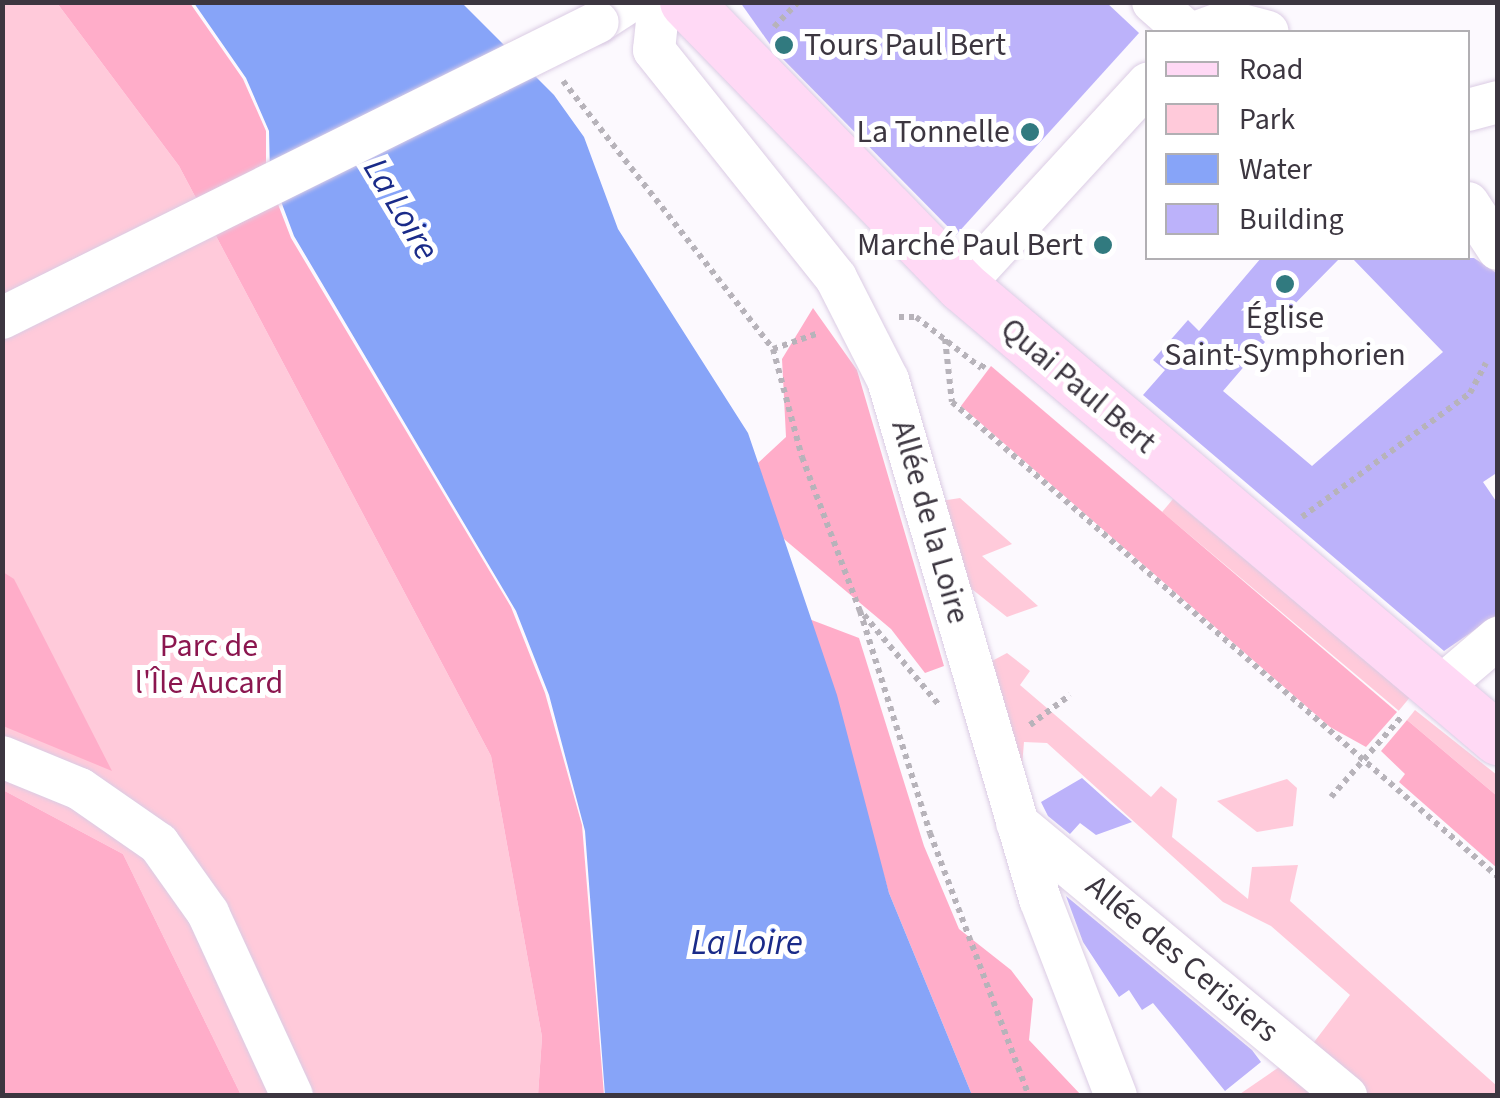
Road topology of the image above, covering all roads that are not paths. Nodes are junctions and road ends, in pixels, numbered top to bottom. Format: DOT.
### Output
graph roads {
  1 [pos="659,2"];
  2 [pos="686,2"];
  3 [pos="614,12"];
  4 [pos="1175,17"];
  5 [pos="1259,19"];
  6 [pos="1145,87"];
  7 [pos="1498,102"];
  8 [pos="1470,109"];
  9 [pos="1470,206"];
  10 [pos="1498,248"];
  11 [pos="962,286"];
  12 [pos="2,318"];
  13 [pos="1498,638"];
  14 [pos="1420,702"];
  15 [pos="1498,740"];
  16 [pos="2,756"];
  17 [pos="1017,823"];
  18 [pos="292,1096"];
  19 [pos="1116,1096"];
  20 [pos="1346,1096"];
  1 -- 17 [label="street, Allée de la Loire"];
  2 -- 11 [label="main road, Quai Paul Bert"];
  3 -- 12 [label="street, bridge"];
  4 -- 5 [label="street"];
  6 -- 11 [label="street"];
  7 -- 8 [label="street"];
  9 -- 10 [label="street"];
  11 -- 14 [label="main road, Quai Paul Bert"];
  13 -- 14 [label="street"];
  14 -- 15 [label="main road, Quai Paul Bert"];
  16 -- 18 [label="street"];
  17 -- 19 [label="street, Allée de la Loire"];
  17 -- 20 [label="street, Allée des Cerisiers"];
}
